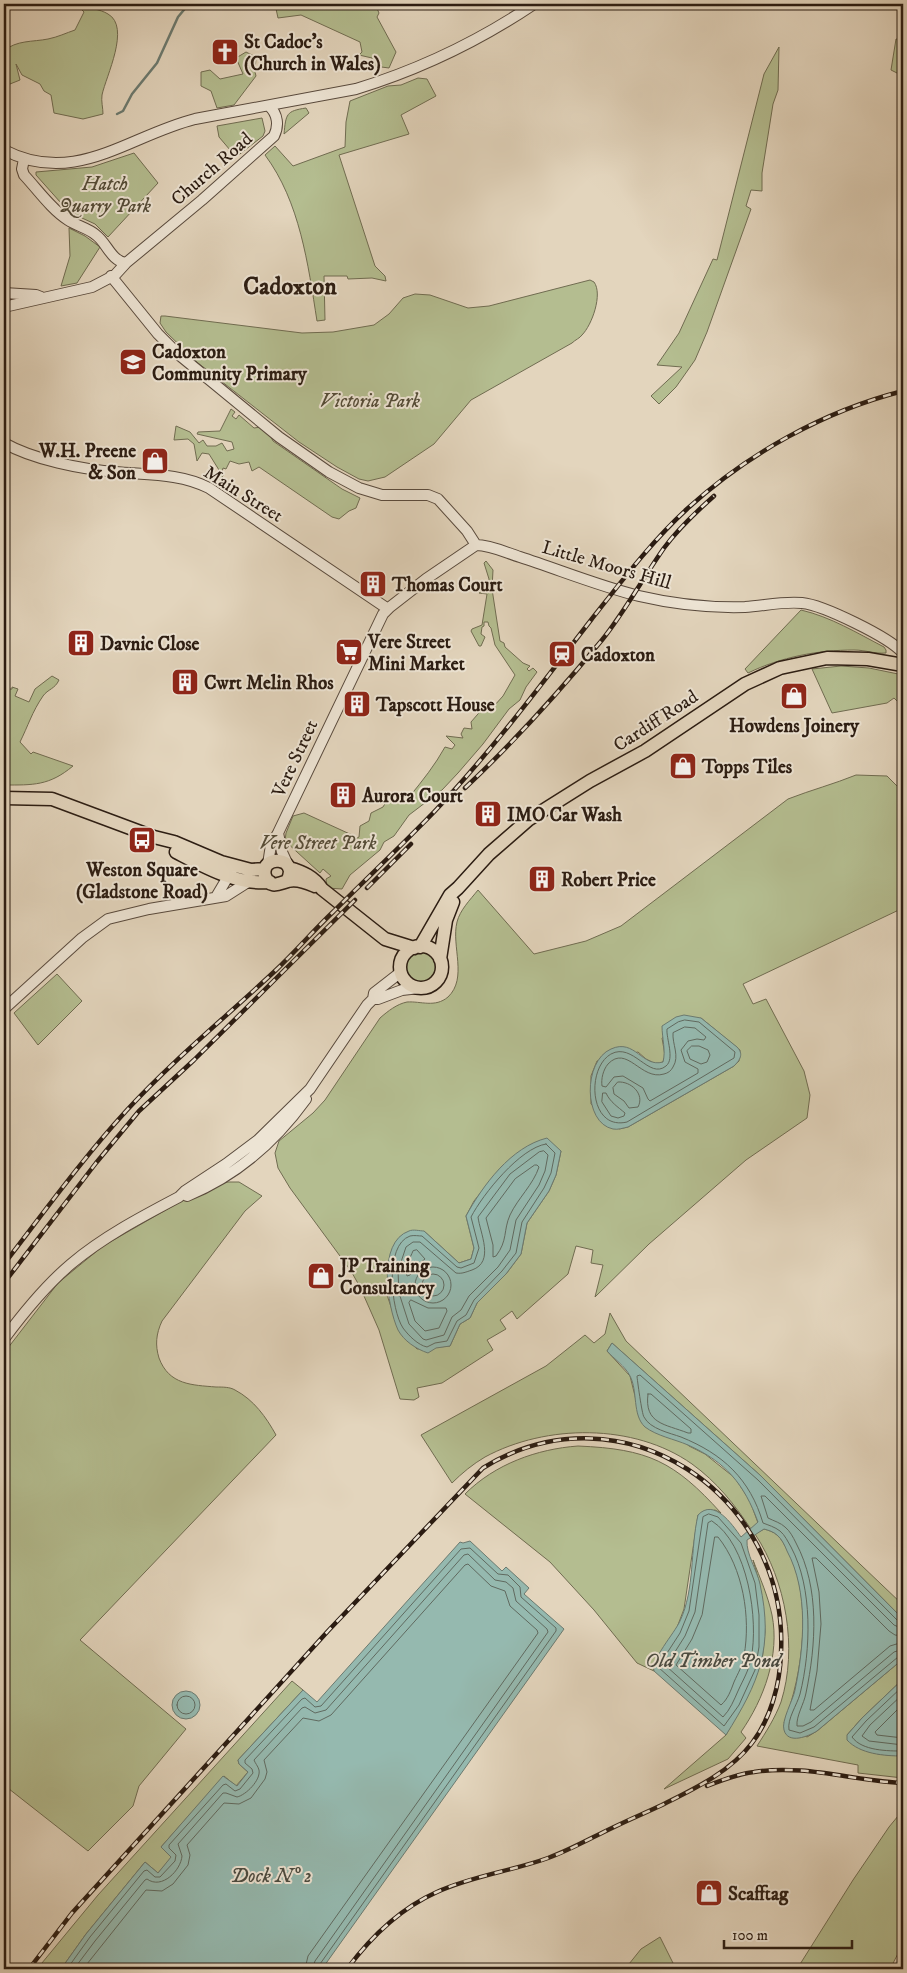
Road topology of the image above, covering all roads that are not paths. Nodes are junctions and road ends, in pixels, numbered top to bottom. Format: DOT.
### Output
graph roads {
  1 [pos="534,4"];
  2 [pos="269,106"];
  3 [pos="4,150"];
  4 [pos="24,159"];
  5 [pos="113,257"];
  6 [pos="126,263"];
  7 [pos="111,276"];
  8 [pos="4,293"];
  9 [pos="42,297"];
  10 [pos="4,307"];
  11 [pos="4,444"];
  12 [pos="476,545"];
  13 [pos="388,609"];
  14 [pos="903,653"];
  15 [pos="903,665"];
  16 [pos="4,798"];
  17 [pos="278,833"];
  18 [pos="154,837"];
  19 [pos="267,866"];
  20 [pos="237,867"];
  21 [pos="288,871"];
  22 [pos="227,876"];
  23 [pos="248,882"];
  24 [pos="270,882"];
  25 [pos="458,888"];
  26 [pos="216,897"];
  27 [pos="385,938"];
  28 [pos="417,947"];
  29 [pos="440,959"];
  30 [pos="400,969"];
  31 [pos="419,988"];
  32 [pos="373,999"];
  33 [pos="4,1009"];
  34 [pos="4,1339"];
  1 -- 2 [label="street"];
  2 -- 4 [label="street"];
  2 -- 6 [label="street, Church Road"];
  3 -- 4 [label="street"];
  4 -- 5 [label="street"];
  5 -- 6 [label="street"];
  5 -- 7 [label="street"];
  6 -- 7 [label="street, Church Road"];
  7 -- 9 [label="street, Church Road"];
  7 -- 12 [label="street"];
  8 -- 9 [label="street, Church Road"];
  9 -- 10 [label="street, Church Road"];
  11 -- 13 [label="street, Main Street"];
  12 -- 13 [label="street, Vere Street"];
  12 -- 14 [label="street, Little Moors Hill"];
  13 -- 17 [label="street, Vere Street"];
  15 -- 25 [label="main road, Cardiff Road"];
  16 -- 18 [label="main road"];
  17 -- 19 [label="street, Vere Street"];
  17 -- 21 [label="street"];
  18 -- 20 [label="main road"];
  18 -- 22 [label="main road"];
  19 -- 20 [label="main road"];
  19 -- 21 [label="main road"];
  19 -- 24 [label="main road"];
  20 -- 22 [label="street"];
  21 -- 24 [label="main road"];
  21 -- 27 [label="main road"];
  22 -- 23 [label="main road"];
  22 -- 26 [label="street"];
  23 -- 24 [label="main road"];
  23 -- 26 [label="street"];
  25 -- 28 [label="main road, Cardiff Road"];
  25 -- 29 [label="main road, Cardiff Road"];
  26 -- 33 [label="street"];
  27 -- 28 [label="main road"];
  27 -- 30 [label="main road"];
  28 -- 29 [label="main road"];
  28 -- 30 [label="main road"];
  29 -- 31 [label="main road"];
  30 -- 31 [label="main road"];
  30 -- 32 [label="street"];
  31 -- 32 [label="street"];
  32 -- 34 [label="street"];
}
